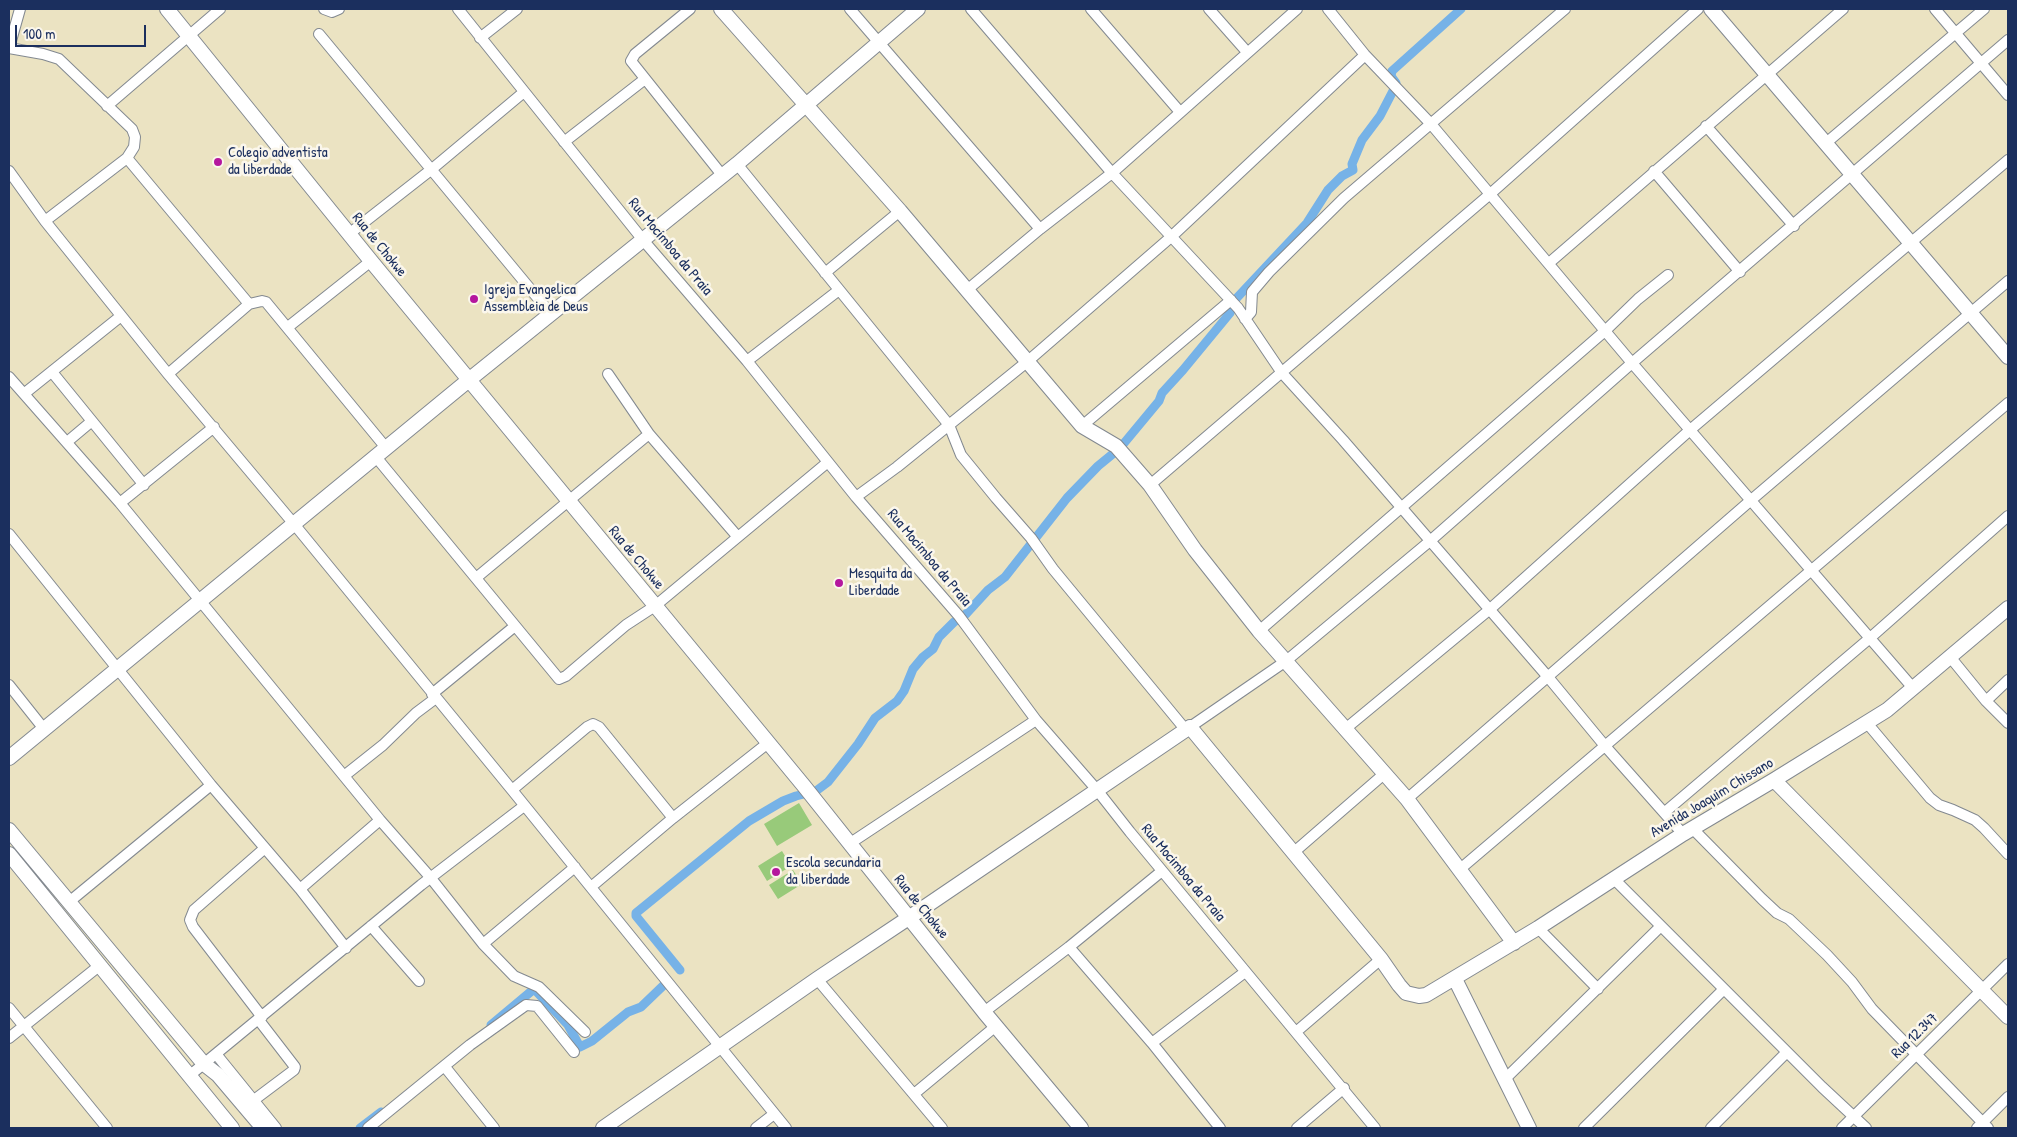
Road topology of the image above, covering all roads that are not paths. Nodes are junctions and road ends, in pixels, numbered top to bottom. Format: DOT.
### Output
graph roads {
  1 [pos="20,9"];
  2 [pos="167,9"];
  3 [pos="220,9"];
  4 [pos="324,9"];
  5 [pos="339,9"];
  6 [pos="458,9"];
  7 [pos="516,9"];
  8 [pos="690,9"];
  9 [pos="721,9"];
  10 [pos="850,9"];
  11 [pos="918,9"];
  12 [pos="971,9"];
  13 [pos="1091,9"];
  14 [pos="1209,9"];
  15 [pos="1297,9"];
  16 [pos="1328,9"];
  17 [pos="1565,9"];
  18 [pos="1698,9"];
  19 [pos="1712,9"];
  20 [pos="1843,9"];
  21 [pos="1934,9"];
  22 [pos="1984,9"];
  23 [pos="320,34"];
  24 [pos="1955,34"];
  25 [pos="189,35"];
  26 [pos="480,38"];
  27 [pos="2008,40"];
  28 [pos="878,42"];
  29 [pos="9,48"];
  30 [pos="1247,52"];
  31 [pos="1365,55"];
  32 [pos="1981,64"];
  33 [pos="1767,74"];
  34 [pos="645,79"];
  35 [pos="524,92"];
  36 [pos="2008,95"];
  37 [pos="107,106"];
  38 [pos="806,106"];
  39 [pos="1180,112"];
  40 [pos="1431,124"];
  41 [pos="1706,126"];
  42 [pos="564,142"];
  43 [pos="1826,143"];
  44 [pos="126,158"];
  45 [pos="2008,160"];
  46 [pos="737,164"];
  47 [pos="432,169"];
  48 [pos="1654,171"];
  49 [pos="1112,173"];
  50 [pos="10,175"];
  51 [pos="722,175"];
  52 [pos="1853,175"];
  53 [pos="1489,194"];
  54 [pos="900,211"];
  55 [pos="45,221"];
  56 [pos="1794,226"];
  57 [pos="1040,229"];
  58 [pos="349,234"];
  59 [pos="1171,237"];
  60 [pos="643,240"];
  61 [pos="1910,242"];
  62 [pos="371,261"];
  63 [pos="1549,264"];
  64 [pos="1740,272"];
  65 [pos="825,273"];
  66 [pos="1668,275"];
  67 [pos="2008,281"];
  68 [pos="839,290"];
  69 [pos="967,290"];
  70 [pos="1231,300"];
  71 [pos="249,304"];
  72 [pos="551,314"];
  73 [pos="1971,314"];
  74 [pos="121,316"];
  75 [pos="1246,318"];
  76 [pos="288,328"];
  77 [pos="1606,330"];
  78 [pos="2008,357"];
  79 [pos="748,361"];
  80 [pos="1028,361"];
  81 [pos="1632,363"];
  82 [pos="52,372"];
  83 [pos="1282,373"];
  84 [pos="168,374"];
  85 [pos="608,374"];
  86 [pos="9,377"];
  87 [pos="470,379"];
  88 [pos="25,394"];
  89 [pos="2008,403"];
  90 [pos="92,421"];
  91 [pos="949,425"];
  92 [pos="1082,426"];
  93 [pos="214,427"];
  94 [pos="1690,430"];
  95 [pos="650,434"];
  96 [pos="67,442"];
  97 [pos="382,453"];
  98 [pos="828,462"];
  99 [pos="144,485"];
  100 [pos="1150,486"];
  101 [pos="856,497"];
  102 [pos="568,501"];
  103 [pos="1750,501"];
  104 [pos="120,503"];
  105 [pos="1400,508"];
  106 [pos="2008,516"];
  107 [pos="294,524"];
  108 [pos="737,536"];
  109 [pos="10,539"];
  110 [pos="1430,541"];
  111 [pos="1811,570"];
  112 [pos="476,578"];
  113 [pos="202,600"];
  114 [pos="655,606"];
  115 [pos="2008,608"];
  116 [pos="1489,610"];
  117 [pos="515,626"];
  118 [pos="1259,630"];
  119 [pos="1870,638"];
  120 [pos="1951,658"];
  121 [pos="1286,661"];
  122 [pos="118,669"];
  123 [pos="1548,676"];
  124 [pos="2008,680"];
  125 [pos="9,685"];
  126 [pos="1913,688"];
  127 [pos="434,696"];
  128 [pos="1986,701"];
  129 [pos="1036,720"];
  130 [pos="1867,723"];
  131 [pos="2008,723"];
  132 [pos="1187,728"];
  133 [pos="44,729"];
  134 [pos="1344,730"];
  135 [pos="768,743"];
  136 [pos="1605,746"];
  137 [pos="9,758"];
  138 [pos="1384,774"];
  139 [pos="344,776"];
  140 [pos="1774,780"];
  141 [pos="211,785"];
  142 [pos="512,790"];
  143 [pos="1097,790"];
  144 [pos="1407,799"];
  145 [pos="524,806"];
  146 [pos="1665,812"];
  147 [pos="673,818"];
  148 [pos="380,820"];
  149 [pos="9,830"];
  150 [pos="1688,831"];
  151 [pos="849,844"];
  152 [pos="265,848"];
  153 [pos="1293,852"];
  154 [pos="9,854"];
  155 [pos="2008,854"];
  156 [pos="575,867"];
  157 [pos="1459,870"];
  158 [pos="1162,871"];
  159 [pos="430,877"];
  160 [pos="1613,878"];
  161 [pos="591,887"];
  162 [pos="300,888"];
  163 [pos="69,902"];
  164 [pos="910,918"];
  165 [pos="372,926"];
  166 [pos="1661,926"];
  167 [pos="1538,928"];
  168 [pos="1514,943"];
  169 [pos="483,944"];
  170 [pos="1069,947"];
  171 [pos="346,948"];
  172 [pos="1381,959"];
  173 [pos="2008,964"];
  174 [pos="99,966"];
  175 [pos="1245,972"];
  176 [pos="817,979"];
  177 [pos="1455,979"];
  178 [pos="418,982"];
  179 [pos="1598,989"];
  180 [pos="1724,989"];
  181 [pos="1983,990"];
  182 [pos="9,1008"];
  183 [pos="984,1012"];
  184 [pos="2008,1017"];
  185 [pos="260,1018"];
  186 [pos="23,1025"];
  187 [pos="996,1026"];
  188 [pos="585,1032"];
  189 [pos="1296,1032"];
  190 [pos="9,1038"];
  191 [pos="1152,1043"];
  192 [pos="721,1046"];
  193 [pos="574,1052"];
  194 [pos="1787,1052"];
  195 [pos="216,1054"];
  196 [pos="1916,1055"];
  197 [pos="204,1064"];
  198 [pos="445,1067"];
  199 [pos="189,1076"];
  200 [pos="1505,1079"];
  201 [pos="1344,1088"];
  202 [pos="914,1094"];
  203 [pos="2008,1097"];
  204 [pos="254,1100"];
  205 [pos="774,1114"];
  206 [pos="1855,1116"];
  207 [pos="1982,1126"];
  208 [pos="372,1127"];
  209 [pos="1078,1127"];
  210 [pos="107,1128"];
  211 [pos="232,1128"];
  212 [pos="263,1128"];
  213 [pos="276,1128"];
  214 [pos="494,1128"];
  215 [pos="603,1128"];
  216 [pos="756,1128"];
  217 [pos="786,1128"];
  218 [pos="942,1128"];
  219 [pos="1220,1128"];
  220 [pos="1297,1128"];
  221 [pos="1375,1128"];
  222 [pos="1529,1128"];
  223 [pos="1584,1128"];
  224 [pos="1711,1128"];
  225 [pos="1842,1128"];
  226 [pos="1866,1128"];
  1 -- 29 [label="street"];
  2 -- 25 [label="street, Rua de Chokwe"];
  3 -- 25 [label="street"];
  4 -- 5 [label="street"];
  6 -- 26 [label="street, Rua Mocimboa da Praia"];
  7 -- 26 [label="street"];
  8 -- 34 [label="street"];
  9 -- 38 [label="street"];
  10 -- 28 [label="street"];
  11 -- 28 [label="street"];
  12 -- 49 [label="street"];
  13 -- 39 [label="street"];
  14 -- 30 [label="street"];
  15 -- 30 [label="street"];
  16 -- 31 [label="street"];
  17 -- 40 [label="street"];
  18 -- 53 [label="street"];
  19 -- 33 [label="street"];
  20 -- 33 [label="street"];
  21 -- 24 [label="street"];
  22 -- 24 [label="street"];
  23 -- 47 [label="street"];
  24 -- 32 [label="street"];
  24 -- 43 [label="street"];
  25 -- 37 [label="street"];
  25 -- 58 [label="street, Rua de Chokwe"];
  26 -- 35 [label="street, Rua Mocimboa da Praia"];
  27 -- 32 [label="street"];
  28 -- 38 [label="street"];
  28 -- 57 [label="street"];
  29 -- 37 [label="street"];
  30 -- 39 [label="street"];
  31 -- 40 [label="street"];
  31 -- 59 [label="street"];
  32 -- 36 [label="street"];
  32 -- 52 [label="street"];
  33 -- 41 [label="street"];
  33 -- 43 [label="street"];
  34 -- 42 [label="street"];
  34 -- 51 [label="street"];
  35 -- 42 [label="street, Rua Mocimboa da Praia"];
  35 -- 47 [label="street"];
  37 -- 44 [label="street"];
  38 -- 46 [label="street"];
  38 -- 54 [label="street"];
  39 -- 49 [label="street"];
  40 -- 53 [label="street"];
  40 -- 75 [label="street"];
  41 -- 48 [label="street"];
  41 -- 56 [label="street"];
  42 -- 60 [label="street, Rua Mocimboa da Praia"];
  43 -- 52 [label="street"];
  44 -- 55 [label="street"];
  44 -- 71 [label="street"];
  45 -- 61 [label="street"];
  46 -- 51 [label="street"];
  46 -- 65 [label="street"];
  47 -- 58 [label="street"];
  47 -- 72 [label="street"];
  48 -- 63 [label="street"];
  48 -- 64 [label="street"];
  49 -- 57 [label="street"];
  49 -- 59 [label="street"];
  50 -- 55 [label="street"];
  51 -- 60 [label="street"];
  52 -- 56 [label="street"];
  52 -- 61 [label="street"];
  53 -- 63 [label="street"];
  53 -- 83 [label="street"];
  54 -- 65 [label="street"];
  54 -- 69 [label="street"];
  55 -- 74 [label="street"];
  56 -- 64 [label="street"];
  57 -- 69 [label="street"];
  58 -- 62 [label="street, Rua de Chokwe"];
  59 -- 70 [label="street"];
  59 -- 80 [label="street"];
  60 -- 72 [label="street"];
  60 -- 79 [label="street, Rua Mocimboa da Praia"];
  61 -- 73 [label="street"];
  61 -- 94 [label="street"];
  62 -- 76 [label="street"];
  62 -- 87 [label="street, Rua de Chokwe"];
  63 -- 77 [label="street"];
  64 -- 81 [label="street"];
  65 -- 68 [label="street"];
  66 -- 77 [label="street"];
  67 -- 73 [label="street"];
  68 -- 79 [label="street"];
  68 -- 91 [label="street"];
  69 -- 80 [label="street"];
  70 -- 75 [label="street"];
  70 -- 92 [label="street"];
  71 -- 76 [label="street"];
  71 -- 84 [label="street"];
  72 -- 87 [label="street"];
  73 -- 78 [label="street"];
  73 -- 103 [label="street"];
  74 -- 82 [label="street"];
  74 -- 84 [label="street"];
  75 -- 83 [label="street"];
  76 -- 97 [label="street"];
  77 -- 81 [label="street"];
  77 -- 105 [label="street"];
  79 -- 98 [label="street, Rua Mocimboa da Praia"];
  80 -- 91 [label="street"];
  80 -- 92 [label="street"];
  81 -- 94 [label="street"];
  81 -- 110 [label="street"];
  82 -- 88 [label="street"];
  82 -- 90 [label="street"];
  83 -- 100 [label="street"];
  83 -- 105 [label="street"];
  84 -- 93 [label="street"];
  85 -- 95 [label="street"];
  86 -- 88 [label="street"];
  87 -- 97 [label="street"];
  87 -- 102 [label="street, Rua de Chokwe"];
  88 -- 96 [label="street"];
  89 -- 111 [label="street"];
  90 -- 96 [label="street"];
  90 -- 99 [label="street"];
  91 -- 101 [label="street"];
  91 -- 132 [label="street"];
  92 -- 100 [label="street"];
  93 -- 99 [label="street"];
  93 -- 107 [label="street"];
  94 -- 103 [label="street"];
  94 -- 116 [label="street"];
  95 -- 102 [label="street"];
  95 -- 108 [label="street"];
  96 -- 104 [label="street"];
  97 -- 107 [label="street"];
  97 -- 112 [label="street"];
  98 -- 101 [label="street, Rua Mocimboa da Praia"];
  98 -- 108 [label="street"];
  99 -- 104 [label="street"];
  100 -- 118 [label="street"];
  101 -- 129 [label="street, Rua Mocimboa da Praia"];
  102 -- 112 [label="street"];
  102 -- 114 [label="street, Rua de Chokwe"];
  103 -- 111 [label="street"];
  103 -- 123 [label="street"];
  104 -- 113 [label="street"];
  105 -- 110 [label="street"];
  105 -- 118 [label="street"];
  106 -- 119 [label="street"];
  107 -- 113 [label="street"];
  107 -- 127 [label="street"];
  108 -- 114 [label="street"];
  109 -- 122 [label="street"];
  110 -- 116 [label="street"];
  110 -- 121 [label="street"];
  111 -- 119 [label="street"];
  111 -- 136 [label="street"];
  112 -- 117 [label="street"];
  113 -- 122 [label="street"];
  113 -- 139 [label="street"];
  114 -- 117 [label="street"];
  114 -- 135 [label="street, Rua de Chokwe"];
  115 -- 120 [label="street, Avenida Joaquim Chissano"];
  116 -- 123 [label="street"];
  116 -- 134 [label="street"];
  117 -- 127 [label="street"];
  118 -- 121 [label="street"];
  119 -- 126 [label="street"];
  119 -- 146 [label="street"];
  120 -- 126 [label="street, Avenida Joaquim Chissano"];
  120 -- 128 [label="street"];
  121 -- 132 [label="street"];
  121 -- 134 [label="street"];
  122 -- 133 [label="street"];
  122 -- 141 [label="street"];
  123 -- 136 [label="street"];
  123 -- 144 [label="street"];
  124 -- 128 [label="street"];
  125 -- 133 [label="street"];
  126 -- 130 [label="street, Avenida Joaquim Chissano"];
  127 -- 139 [label="street"];
  127 -- 142 [label="street"];
  128 -- 131 [label="street"];
  129 -- 143 [label="street, Rua Mocimboa da Praia"];
  129 -- 151 [label="street"];
  130 -- 140 [label="street, Avenida Joaquim Chissano"];
  130 -- 155 [label="street"];
  132 -- 143 [label="street"];
  132 -- 153 [label="street"];
  133 -- 137 [label="street"];
  134 -- 138 [label="street"];
  135 -- 147 [label="street"];
  135 -- 151 [label="street, Rua de Chokwe"];
  136 -- 146 [label="street"];
  136 -- 157 [label="street"];
  138 -- 144 [label="street"];
  138 -- 153 [label="street"];
  139 -- 148 [label="street"];
  140 -- 150 [label="street, Avenida Joaquim Chissano"];
  140 -- 181 [label="street"];
  141 -- 152 [label="street"];
  141 -- 163 [label="street"];
  142 -- 145 [label="street"];
  142 -- 147 [label="street"];
  143 -- 158 [label="street, Rua Mocimboa da Praia"];
  143 -- 164 [label="street"];
  144 -- 157 [label="street"];
  145 -- 156 [label="street"];
  145 -- 159 [label="street"];
  146 -- 150 [label="street"];
  147 -- 161 [label="street"];
  148 -- 159 [label="street"];
  148 -- 162 [label="street"];
  149 -- 163 [label="street"];
  150 -- 160 [label="street, Avenida Joaquim Chissano"];
  150 -- 196 [label="street"];
  151 -- 164 [label="street, Rua de Chokwe"];
  152 -- 162 [label="street"];
  152 -- 185 [label="street"];
  153 -- 172 [label="street"];
  154 -- 174 [label="street"];
  156 -- 161 [label="street"];
  156 -- 169 [label="street"];
  157 -- 168 [label="street"];
  158 -- 170 [label="street"];
  158 -- 175 [label="street, Rua Mocimboa da Praia"];
  159 -- 165 [label="street"];
  159 -- 169 [label="street"];
  160 -- 166 [label="street"];
  160 -- 167 [label="street, Avenida Joaquim Chissano"];
  161 -- 192 [label="street"];
  162 -- 171 [label="street"];
  163 -- 197 [label="street"];
  164 -- 176 [label="street"];
  164 -- 183 [label="street, Rua de Chokwe"];
  165 -- 171 [label="street"];
  165 -- 178 [label="street"];
  166 -- 179 [label="street"];
  166 -- 180 [label="street"];
  167 -- 168 [label="street, Avenida Joaquim Chissano"];
  167 -- 179 [label="street"];
  168 -- 177 [label="street, Avenida Joaquim Chissano"];
  169 -- 188 [label="street"];
  170 -- 183 [label="street"];
  170 -- 191 [label="street"];
  171 -- 185 [label="street"];
  172 -- 177 [label="street, Avenida Joaquim Chissano"];
  172 -- 189 [label="street"];
  173 -- 181 [label="street, Rua 12.347"];
  174 -- 186 [label="street"];
  174 -- 199 [label="street"];
  175 -- 189 [label="street, Rua Mocimboa da Praia"];
  175 -- 191 [label="street"];
  176 -- 192 [label="street"];
  176 -- 202 [label="street"];
  177 -- 200 [label="street"];
  179 -- 200 [label="street"];
  180 -- 194 [label="street"];
  180 -- 223 [label="street"];
  181 -- 184 [label="street"];
  181 -- 196 [label="street, Rua 12.347"];
  182 -- 186 [label="street"];
  183 -- 187 [label="street, Rua de Chokwe"];
  185 -- 195 [label="street"];
  185 -- 204 [label="street"];
  186 -- 190 [label="street"];
  186 -- 210 [label="street"];
  187 -- 202 [label="street"];
  187 -- 209 [label="street, Rua de Chokwe"];
  189 -- 201 [label="street, Rua Mocimboa da Praia"];
  191 -- 219 [label="street"];
  192 -- 205 [label="street"];
  192 -- 215 [label="street"];
  193 -- 198 [label="street"];
  194 -- 206 [label="street"];
  194 -- 224 [label="street"];
  195 -- 197 [label="street"];
  195 -- 204 [label="street"];
  196 -- 206 [label="street, Rua 12.347"];
  196 -- 207 [label="street"];
  197 -- 199 [label="street"];
  197 -- 212 [label="street"];
  198 -- 208 [label="street"];
  198 -- 214 [label="street"];
  199 -- 211 [label="street"];
  200 -- 222 [label="street"];
  201 -- 220 [label="street"];
  201 -- 221 [label="street, Rua Mocimboa da Praia"];
  202 -- 218 [label="street"];
  203 -- 207 [label="street"];
  204 -- 213 [label="street"];
  205 -- 216 [label="street"];
  205 -- 217 [label="street"];
  206 -- 225 [label="street, Rua 12.347"];
  206 -- 226 [label="street"];
}
